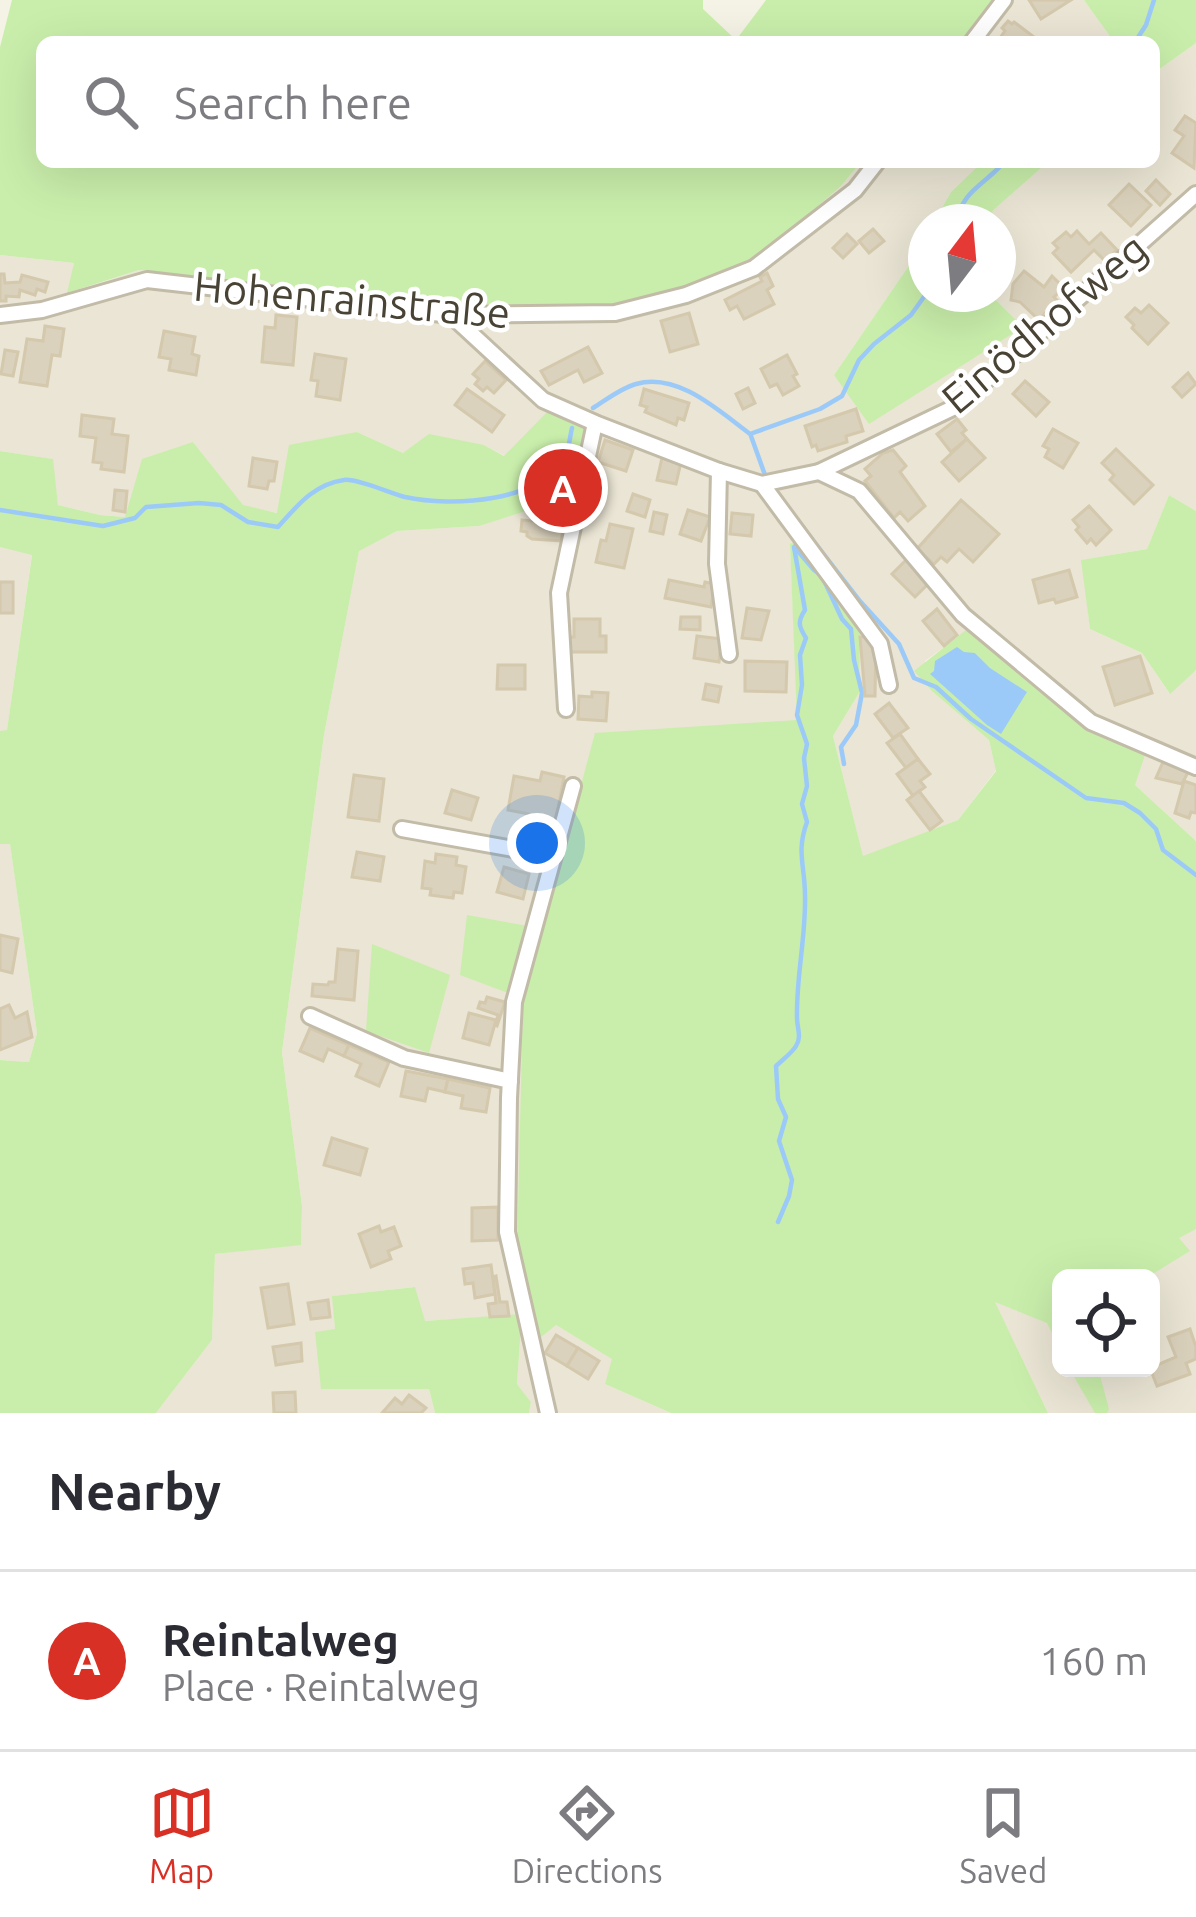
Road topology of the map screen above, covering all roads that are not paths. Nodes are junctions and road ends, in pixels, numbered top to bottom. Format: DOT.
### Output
graph roads {
  1 [pos="1004,0"];
  2 [pos="977,36"];
  3 [pos="872,168"];
  4 [pos="1196,194"];
  5 [pos="0,315"];
  6 [pos="451,315"];
  7 [pos="595,423"];
  8 [pos="718,471"];
  9 [pos="820,472"];
  10 [pos="762,484"];
  11 [pos="729,654"];
  12 [pos="890,685"];
  13 [pos="566,709"];
  14 [pos="1196,767"];
  15 [pos="573,786"];
  16 [pos="402,829"];
  17 [pos="552,856"];
  18 [pos="310,1016"];
  19 [pos="509,1081"];
  20 [pos="548,1413"];
  1 -- 2 [label="street"];
  3 -- 6 [label="street, Hohenrainstraße"];
  4 -- 9 [label="street, Einödhofweg"];
  5 -- 6 [label="street, Hohenrainstraße"];
  6 -- 7 [label="street, Einödhofweg"];
  7 -- 8 [label="street, Einödhofweg"];
  7 -- 13 [label="street"];
  8 -- 10 [label="street, Einödhofweg"];
  8 -- 11 [label="street"];
  9 -- 10 [label="street, Einödhofweg"];
  9 -- 14 [label="street"];
  10 -- 12 [label="street"];
  15 -- 17 [label="street"];
  16 -- 17 [label="street"];
  17 -- 19 [label="street"];
  18 -- 19 [label="street"];
  19 -- 20 [label="street"];
}
